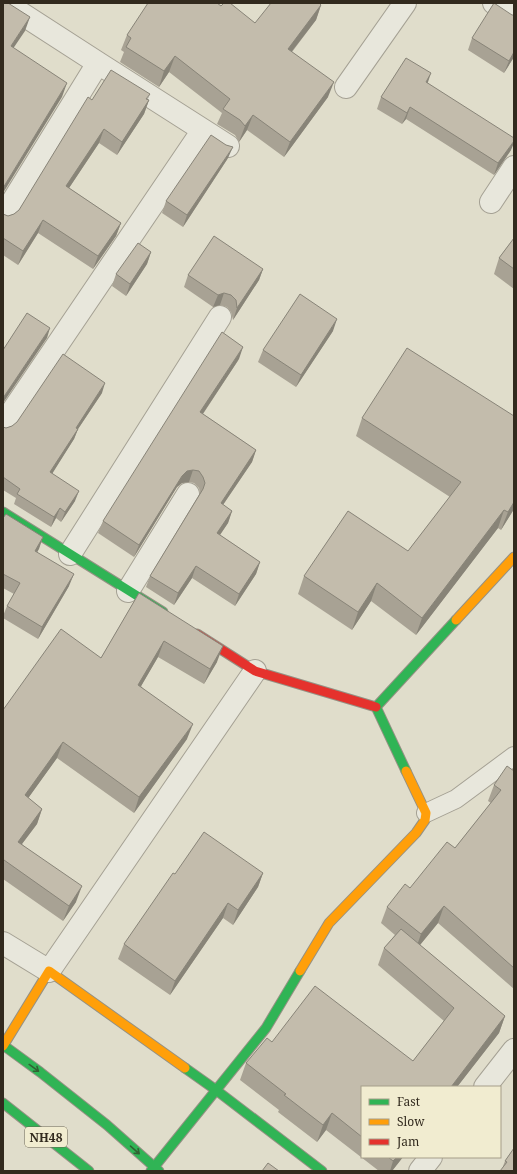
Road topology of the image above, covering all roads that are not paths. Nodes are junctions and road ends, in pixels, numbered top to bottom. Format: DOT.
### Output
graph roads {
  1 [pos="5,3"];
  2 [pos="405,3"];
  3 [pos="494,3"];
  4 [pos="514,16"];
  5 [pos="98,63"];
  6 [pos="346,87"];
  7 [pos="203,130"];
  8 [pos="228,146"];
  9 [pos="514,167"];
  10 [pos="491,202"];
  11 [pos="3,217"];
  12 [pos="220,317"];
  13 [pos="3,425"];
  14 [pos="188,494"];
  15 [pos="4,515"];
  16 [pos="70,554"];
  17 [pos="514,557"];
  18 [pos="128,591"];
  19 [pos="168,616"];
  20 [pos="188,629"];
  21 [pos="255,670"];
  22 [pos="376,707"];
  23 [pos="514,756"];
  24 [pos="426,813"];
  25 [pos="3,943"];
  26 [pos="49,971"];
  27 [pos="3,1045"];
  28 [pos="514,1050"];
  29 [pos="486,1086"];
  30 [pos="216,1090"];
  31 [pos="3,1103"];
  32 [pos="430,1158"];
  33 [pos="155,1170"];
  34 [pos="89,1171"];
  35 [pos="322,1171"];
  36 [pos="420,1171"];
  1 -- 5 [label="street"];
  2 -- 6 [label="street"];
  3 -- 4 [label="street"];
  5 -- 7 [label="street"];
  5 -- 11 [label="street"];
  7 -- 8 [label="street"];
  7 -- 13 [label="street"];
  9 -- 10 [label="street"];
  12 -- 16 [label="street"];
  14 -- 18 [label="street"];
  15 -- 16 [label="main road"];
  16 -- 18 [label="main road"];
  17 -- 22 [label="main road"];
  18 -- 19 [label="main road"];
  20 -- 21 [label="main road"];
  21 -- 22 [label="main road"];
  21 -- 26 [label="street"];
  22 -- 24 [label="main road"];
  23 -- 24 [label="lane"];
  24 -- 30 [label="main road"];
  25 -- 26 [label="street"];
  26 -- 27 [label="main road"];
  26 -- 30 [label="main road"];
  27 -- 33 [label="main road, one-way"];
  28 -- 29 [label="street"];
  30 -- 33 [label="main road"];
  30 -- 35 [label="main road"];
  31 -- 34 [label="main road, NH48"];
  32 -- 36 [label="street"];
}
